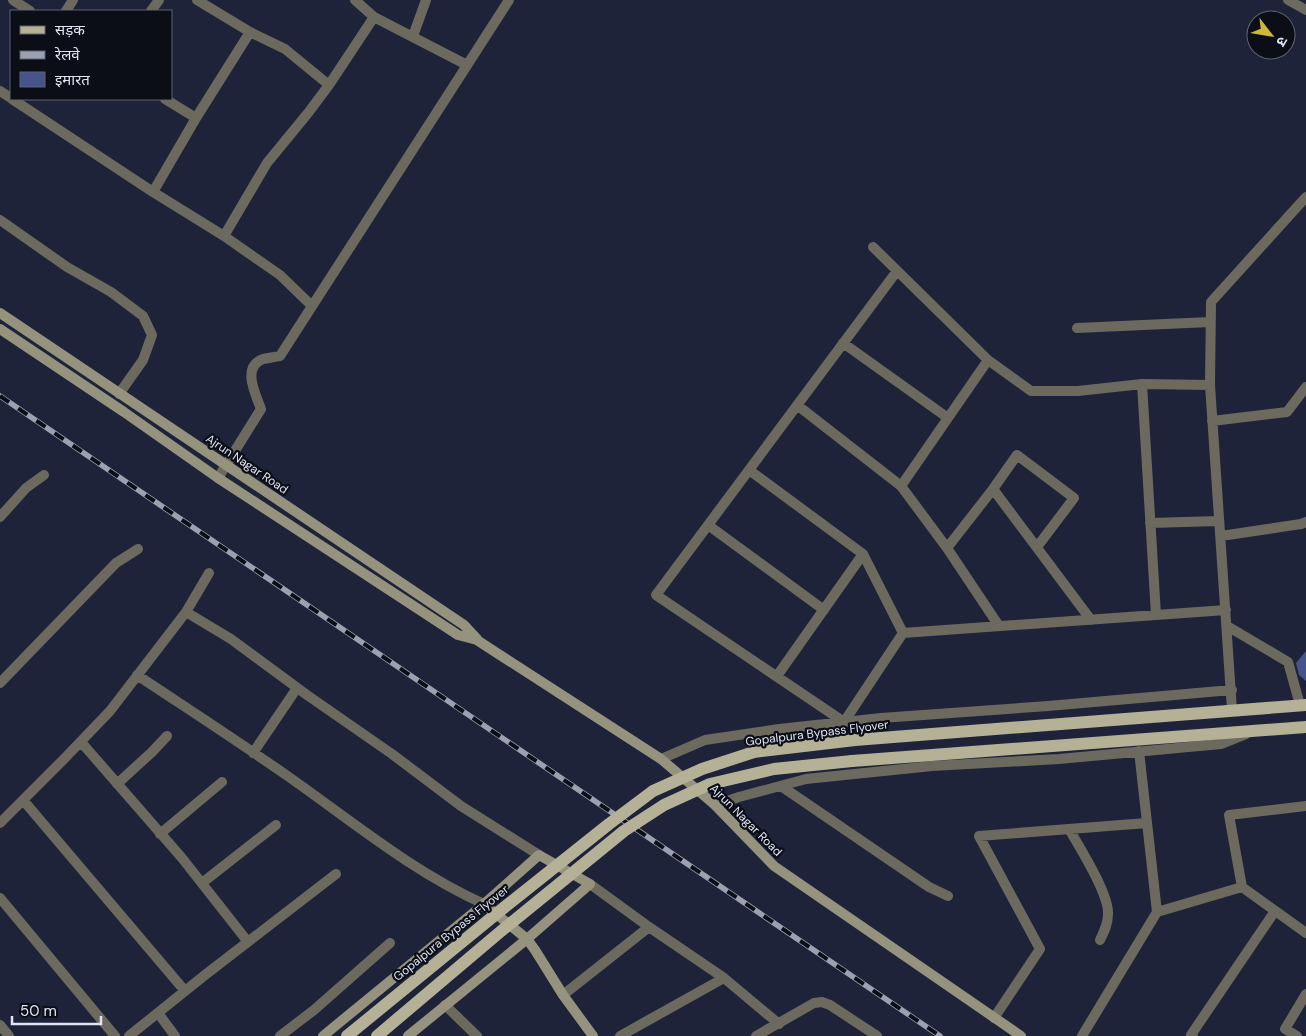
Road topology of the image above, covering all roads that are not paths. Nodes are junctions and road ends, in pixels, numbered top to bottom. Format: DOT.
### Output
graph roads {
  1 [pos="13,0"];
  2 [pos="198,0"];
  3 [pos="355,0"];
  4 [pos="426,0"];
  5 [pos="509,0"];
  6 [pos="1288,0"];
  7 [pos="28,10"];
  8 [pos="1306,10"];
  9 [pos="374,17"];
  10 [pos="250,32"];
  11 [pos="413,36"];
  12 [pos="467,65"];
  13 [pos="329,85"];
  14 [pos="13,100"];
  15 [pos="167,100"];
  16 [pos="196,118"];
  17 [pos="153,192"];
  18 [pos="1306,197"];
  19 [pos="0,220"];
  20 [pos="224,236"];
  21 [pos="873,247"];
  22 [pos="897,270"];
  23 [pos="312,306"];
  24 [pos="0,313"];
  25 [pos="1210,322"];
  26 [pos="1077,328"];
  27 [pos="0,329"];
  28 [pos="843,343"];
  29 [pos="988,360"];
  30 [pos="1142,384"];
  31 [pos="1210,385"];
  32 [pos="1306,387"];
  33 [pos="119,394"];
  34 [pos="797,405"];
  35 [pos="948,418"];
  36 [pos="1212,421"];
  37 [pos="226,465"];
  38 [pos="749,470"];
  39 [pos="44,475"];
  40 [pos="218,478"];
  41 [pos="901,486"];
  42 [pos="993,489"];
  43 [pos="0,517"];
  44 [pos="1220,520"];
  45 [pos="1150,522"];
  46 [pos="1306,522"];
  47 [pos="708,525"];
  48 [pos="1221,536"];
  49 [pos="947,548"];
  50 [pos="1037,548"];
  51 [pos="138,549"];
  52 [pos="863,554"];
  53 [pos="209,573"];
  54 [pos="824,610"];
  55 [pos="1226,610"];
  56 [pos="186,612"];
  57 [pos="1156,615"];
  58 [pos="1090,620"];
  59 [pos="999,626"];
  60 [pos="1227,626"];
  61 [pos="903,633"];
  62 [pos="477,640"];
  63 [pos="137,675"];
  64 [pos="777,676"];
  65 [pos="0,683"];
  66 [pos="297,688"];
  67 [pos="1232,690"];
  68 [pos="1303,705"];
  69 [pos="1232,710"];
  70 [pos="844,722"];
  71 [pos="1306,727"];
  72 [pos="1251,731"];
  73 [pos="167,736"];
  74 [pos="81,742"];
  75 [pos="1139,751"];
  76 [pos="253,752"];
  77 [pos="661,759"];
  78 [pos="222,782"];
  79 [pos="117,784"];
  80 [pos="781,786"];
  81 [pos="23,800"];
  82 [pos="715,805"];
  83 [pos="1306,806"];
  84 [pos="0,823"];
  85 [pos="1147,823"];
  86 [pos="276,825"];
  87 [pos="1069,829"];
  88 [pos="160,834"];
  89 [pos="539,855"];
  90 [pos="336,874"];
  91 [pos="202,883"];
  92 [pos="590,884"];
  93 [pos="1242,887"];
  94 [pos="948,896"];
  95 [pos="0,898"];
  96 [pos="484,904"];
  97 [pos="1275,911"];
  98 [pos="1157,912"];
  99 [pos="649,927"];
  100 [pos="1306,933"];
  101 [pos="527,939"];
  102 [pos="1100,940"];
  103 [pos="248,942"];
  104 [pos="390,943"];
  105 [pos="724,978"];
  106 [pos="185,991"];
  107 [pos="1306,994"];
  108 [pos="563,995"];
  109 [pos="445,1005"];
  110 [pos="158,1013"];
  111 [pos="994,1018"];
  112 [pos="779,1024"];
  113 [pos="0,1025"];
  114 [pos="9,1036"];
  115 [pos="115,1036"];
  116 [pos="129,1036"];
  117 [pos="175,1036"];
  118 [pos="280,1036"];
  119 [pos="323,1036"];
  120 [pos="347,1036"];
  121 [pos="377,1036"];
  122 [pos="408,1036"];
  123 [pos="477,1036"];
  124 [pos="593,1036"];
  125 [pos="620,1036"];
  126 [pos="756,1036"];
  127 [pos="877,1036"];
  128 [pos="1021,1036"];
  129 [pos="1082,1036"];
  130 [pos="1193,1036"];
  131 [pos="1297,1036"];
  1 -- 7 [label="street"];
  2 -- 10 [label="street"];
  3 -- 9 [label="street"];
  4 -- 11 [label="street"];
  5 -- 12 [label="street"];
  6 -- 8 [label="street"];
  9 -- 11 [label="street"];
  9 -- 13 [label="street"];
  10 -- 13 [label="street"];
  10 -- 16 [label="street"];
  11 -- 12 [label="street"];
  12 -- 23 [label="street"];
  13 -- 20 [label="street"];
  14 -- 17 [label="street"];
  15 -- 16 [label="street"];
  16 -- 17 [label="street"];
  17 -- 20 [label="street"];
  18 -- 25 [label="street"];
  19 -- 33 [label="street"];
  20 -- 23 [label="street"];
  21 -- 22 [label="street"];
  22 -- 28 [label="street"];
  22 -- 29 [label="street"];
  23 -- 37 [label="street"];
  24 -- 33 [label="street, Ajrun Nagar Road"];
  25 -- 26 [label="street"];
  25 -- 31 [label="street"];
  27 -- 40 [label="street, Ajrun Nagar Road"];
  28 -- 34 [label="street"];
  28 -- 35 [label="street"];
  29 -- 30 [label="street"];
  29 -- 35 [label="street"];
  30 -- 31 [label="street"];
  30 -- 45 [label="street"];
  31 -- 36 [label="street"];
  32 -- 36 [label="street"];
  33 -- 37 [label="street, Ajrun Nagar Road"];
  34 -- 38 [label="street"];
  34 -- 41 [label="street"];
  35 -- 41 [label="street"];
  36 -- 44 [label="street"];
  37 -- 40 [label="street"];
  37 -- 62 [label="street, Ajrun Nagar Road"];
  38 -- 47 [label="street"];
  38 -- 52 [label="street"];
  39 -- 43 [label="street"];
  40 -- 62 [label="street, Ajrun Nagar Road"];
  41 -- 49 [label="street"];
  42 -- 49 [label="street"];
  42 -- 50 [label="street"];
  42 -- 50 [label="street"];
  44 -- 45 [label="street"];
  44 -- 48 [label="street"];
  45 -- 57 [label="street"];
  46 -- 48 [label="street"];
  47 -- 54 [label="street"];
  47 -- 64 [label="street"];
  48 -- 55 [label="street"];
  49 -- 59 [label="street"];
  50 -- 58 [label="street"];
  51 -- 65 [label="street"];
  52 -- 54 [label="street"];
  52 -- 61 [label="street"];
  53 -- 56 [label="street"];
  54 -- 64 [label="street"];
  55 -- 57 [label="street"];
  55 -- 60 [label="street"];
  56 -- 63 [label="street"];
  56 -- 66 [label="street"];
  57 -- 58 [label="street"];
  58 -- 59 [label="street"];
  59 -- 61 [label="street"];
  60 -- 67 [label="street"];
  60 -- 68 [label="street"];
  61 -- 70 [label="street"];
  62 -- 77 [label="street, Ajrun Nagar Road"];
  63 -- 74 [label="street"];
  63 -- 76 [label="street"];
  64 -- 70 [label="street"];
  66 -- 76 [label="street"];
  66 -- 89 [label="street"];
  67 -- 69 [label="street"];
  67 -- 70 [label="street"];
  68 -- 69 [label="main road, Gopalpura Bypass Flyover"];
  69 -- 120 [label="main road, Gopalpura Bypass Flyover, bridge"];
  70 -- 77 [label="street"];
  71 -- 72 [label="main road"];
  72 -- 75 [label="street"];
  72 -- 121 [label="main road, bridge"];
  73 -- 79 [label="street"];
  74 -- 79 [label="street"];
  74 -- 81 [label="street"];
  75 -- 80 [label="street"];
  75 -- 85 [label="street"];
  76 -- 96 [label="street"];
  77 -- 82 [label="street, Ajrun Nagar Road"];
  78 -- 88 [label="street"];
  79 -- 88 [label="street"];
  80 -- 82 [label="street"];
  80 -- 94 [label="street"];
  81 -- 84 [label="street"];
  81 -- 106 [label="street"];
  82 -- 111 [label="street, Ajrun Nagar Road"];
  83 -- 93 [label="street"];
  85 -- 87 [label="street"];
  85 -- 98 [label="street"];
  86 -- 91 [label="street"];
  87 -- 102 [label="street"];
  87 -- 111 [label="street"];
  88 -- 91 [label="street"];
  89 -- 92 [label="street"];
  89 -- 96 [label="street"];
  90 -- 103 [label="street"];
  91 -- 103 [label="street"];
  92 -- 99 [label="street"];
  92 -- 101 [label="street"];
  93 -- 97 [label="street"];
  93 -- 98 [label="street"];
  95 -- 115 [label="street"];
  96 -- 101 [label="street"];
  96 -- 119 [label="street"];
  97 -- 100 [label="street"];
  97 -- 130 [label="street"];
  98 -- 129 [label="street"];
  99 -- 105 [label="street"];
  99 -- 108 [label="street"];
  101 -- 108 [label="street"];
  101 -- 109 [label="street"];
  103 -- 106 [label="street"];
  104 -- 118 [label="street"];
  105 -- 112 [label="street"];
  105 -- 125 [label="street"];
  106 -- 110 [label="street"];
  107 -- 131 [label="street"];
  108 -- 124 [label="street"];
  109 -- 122 [label="street"];
  109 -- 123 [label="street"];
  110 -- 116 [label="street"];
  110 -- 117 [label="street"];
  111 -- 128 [label="street, Ajrun Nagar Road"];
  112 -- 126 [label="street"];
  112 -- 127 [label="street"];
  113 -- 114 [label="street"];
}
